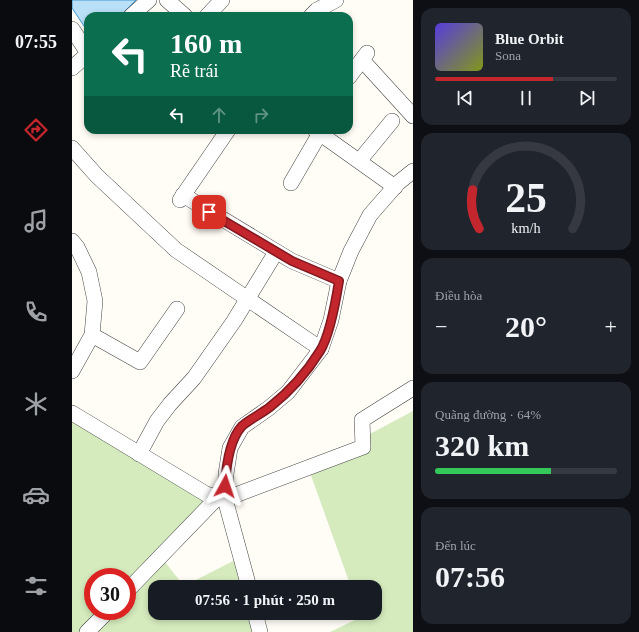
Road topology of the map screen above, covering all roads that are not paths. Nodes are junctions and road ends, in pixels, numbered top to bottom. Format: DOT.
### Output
graph roads {
  1 [pos="149,0"];
  2 [pos="167,0"];
  3 [pos="222,0"];
  4 [pos="336,0"];
  5 [pos="136,12"];
  6 [pos="180,12"];
  7 [pos="211,12"];
  8 [pos="315,12"];
  9 [pos="72,29"];
  10 [pos="84,48"];
  11 [pos="84,58"];
  12 [pos="72,68"];
  13 [pos="353,71"];
  14 [pos="413,116"];
  15 [pos="392,121"];
  16 [pos="225,134"];
  17 [pos="317,134"];
  18 [pos="321,134"];
  19 [pos="72,148"];
  20 [pos="360,160"];
  21 [pos="413,171"];
  22 [pos="291,183"];
  23 [pos="395,187"];
  24 [pos="72,241"];
  25 [pos="276,252"];
  26 [pos="339,281"];
  27 [pos="248,299"];
  28 [pos="177,309"];
  29 [pos="92,335"];
  30 [pos="321,349"];
  31 [pos="72,371"];
  32 [pos="413,388"];
  33 [pos="72,413"];
  34 [pos="139,454"];
  35 [pos="221,499"];
  36 [pos="246,580"];
  37 [pos="136,582"];
  38 [pos="99,620"];
  39 [pos="257,620"];
  40 [pos="87,632"];
  41 [pos="260,632"];
  1 -- 5 [label="street"];
  2 -- 6 [label="street"];
  3 -- 7 [label="street"];
  4 -- 8 [label="street"];
  9 -- 10 [label="street"];
  11 -- 12 [label="street"];
  13 -- 14 [label="street"];
  15 -- 20 [label="street"];
  16 -- 25 [label="street"];
  17 -- 22 [label="street"];
  18 -- 20 [label="street"];
  19 -- 27 [label="street"];
  20 -- 23 [label="street"];
  21 -- 23 [label="street"];
  23 -- 26 [label="street"];
  24 -- 29 [label="street"];
  25 -- 26 [label="street"];
  25 -- 27 [label="street"];
  26 -- 30 [label="street"];
  27 -- 30 [label="street"];
  27 -- 34 [label="street"];
  28 -- 29 [label="street"];
  29 -- 31 [label="street"];
  30 -- 35 [label="street"];
  32 -- 35 [label="street"];
  33 -- 34 [label="street"];
  34 -- 35 [label="street"];
  35 -- 36 [label="street"];
  35 -- 37 [label="street"];
  38 -- 40 [label="street"];
  39 -- 41 [label="street"];
}
